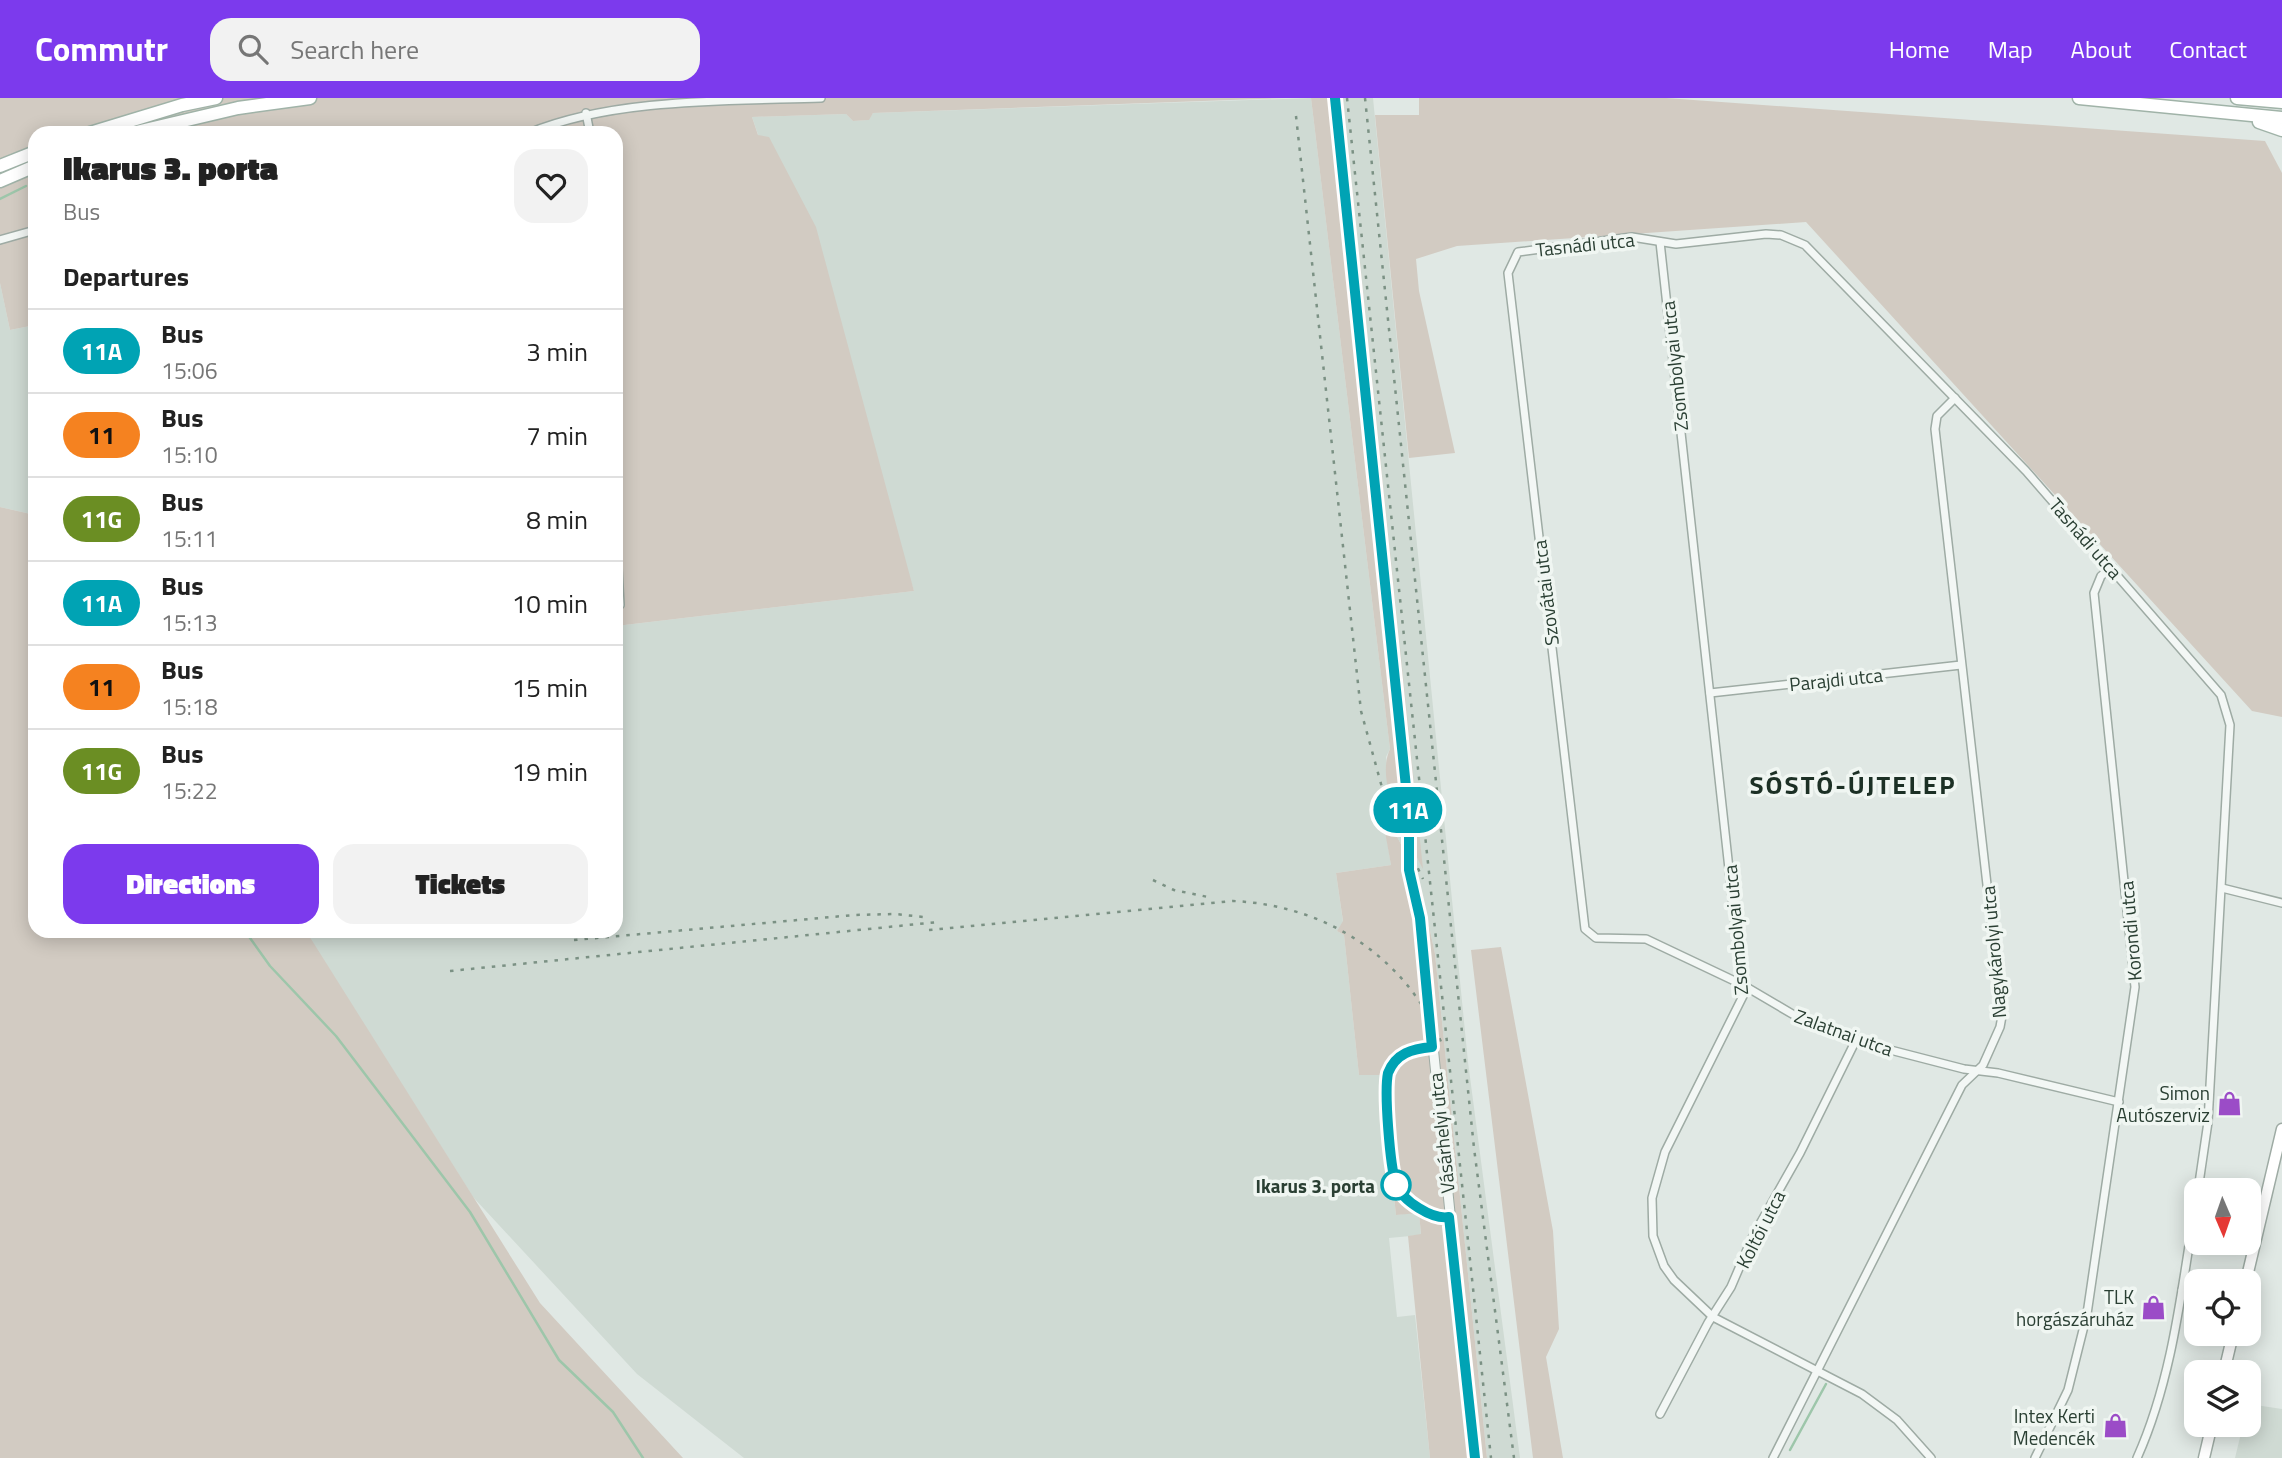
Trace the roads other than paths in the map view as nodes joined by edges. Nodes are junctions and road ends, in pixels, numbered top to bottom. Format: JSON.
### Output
{"nodes":[{"id":1,"x":216,"y":98,"type":"edge"},
{"id":2,"x":310,"y":98,"type":"edge"},
{"id":3,"x":821,"y":98,"type":"edge"},
{"id":4,"x":1335,"y":98,"type":"edge"},
{"id":5,"x":2079,"y":98,"type":"edge"},
{"id":6,"x":2237,"y":98,"type":"edge"},
{"id":7,"x":2282,"y":102,"type":"edge"},
{"id":8,"x":2225,"y":112,"type":"junction"},
{"id":9,"x":586,"y":113,"type":"junction"},
{"id":10,"x":2282,"y":118,"type":"edge"},
{"id":11,"x":113,"y":126,"type":"edge"},
{"id":12,"x":160,"y":126,"type":"edge"},
{"id":13,"x":549,"y":126,"type":"edge"},
{"id":14,"x":589,"y":126,"type":"edge"},
{"id":15,"x":2282,"y":130,"type":"edge"},
{"id":16,"x":28,"y":155,"type":"edge"},
{"id":17,"x":0,"y":166,"type":"edge"},
{"id":18,"x":28,"y":169,"type":"edge"},
{"id":19,"x":28,"y":179,"type":"edge"},
{"id":20,"x":0,"y":181,"type":"edge"},
{"id":21,"x":0,"y":188,"type":"edge"},
{"id":22,"x":28,"y":232,"type":"edge"},
{"id":23,"x":0,"y":240,"type":"edge"},
{"id":24,"x":1660,"y":242,"type":"junction"},
{"id":25,"x":1513,"y":257,"type":"joint"},
{"id":26,"x":1955,"y":398,"type":"junction"},
{"id":27,"x":2112,"y":567,"type":"junction"},
{"id":28,"x":1961,"y":665,"type":"junction"},
{"id":29,"x":1710,"y":693,"type":"junction"},
{"id":30,"x":2222,"y":888,"type":"junction"},
{"id":31,"x":2282,"y":903,"type":"edge"},
{"id":32,"x":1585,"y":929,"type":"joint"},
{"id":33,"x":1743,"y":985,"type":"junction"},
{"id":34,"x":1856,"y":1040,"type":"junction"},
{"id":35,"x":1978,"y":1071,"type":"junction"},
{"id":36,"x":2119,"y":1102,"type":"junction"},
{"id":37,"x":2282,"y":1129,"type":"edge"},
{"id":38,"x":2200,"y":1178,"type":"edge"},
{"id":39,"x":2188,"y":1255,"type":"edge"},
{"id":40,"x":2249,"y":1269,"type":"edge"},
{"id":41,"x":2182,"y":1290,"type":"joint"},
{"id":42,"x":1713,"y":1317,"type":"junction"},
{"id":43,"x":1818,"y":1371,"type":"junction"},
{"id":44,"x":1660,"y":1415,"type":"dead end"},
{"id":45,"x":2209,"y":1437,"type":"edge"},
{"id":46,"x":1475,"y":1458,"type":"edge"},
{"id":47,"x":1773,"y":1458,"type":"edge"},
{"id":48,"x":1931,"y":1458,"type":"edge"},
{"id":49,"x":2035,"y":1458,"type":"edge"},
{"id":50,"x":2137,"y":1458,"type":"edge"},
{"id":51,"x":2204,"y":1458,"type":"edge"}],
"edges":[{"from":1,"to":11,"type":"main road"},
{"from":2,"to":12,"type":"main road"},
{"from":3,"to":9,"type":"street"},
{"from":4,"to":46,"type":"street","name":"Vásárhelyi utca"},
{"from":5,"to":8,"type":"main road"},
{"from":6,"to":7,"type":"main road"},
{"from":8,"to":10,"type":"main road"},
{"from":8,"to":15,"type":"main road"},
{"from":9,"to":13,"type":"street"},
{"from":9,"to":14,"type":"street"},
{"from":16,"to":17,"type":"main road"},
{"from":18,"to":20,"type":"main road"},
{"from":19,"to":21,"type":"main road"},
{"from":22,"to":23,"type":"street"},
{"from":24,"to":25,"type":"street","name":"Tasnádi utca"},
{"from":24,"to":26,"type":"street","name":"Tasnádi utca"},
{"from":24,"to":29,"type":"street","name":"Zsombolyai utca"},
{"from":25,"to":32,"type":"street","name":"Szovátai utca"},
{"from":26,"to":27,"type":"street","name":"Tasnádi utca"},
{"from":26,"to":28,"type":"street","name":"Nagykárolyi utca"},
{"from":27,"to":30,"type":"street","name":"Tasnádi utca"},
{"from":27,"to":36,"type":"street","name":"Korondi utca"},
{"from":28,"to":29,"type":"street","name":"Parajdi utca"},
{"from":28,"to":35,"type":"street","name":"Nagykárolyi utca"},
{"from":29,"to":33,"type":"street","name":"Zsombolyai utca"},
{"from":30,"to":31,"type":"street"},
{"from":30,"to":38,"type":"street","name":"Tasnádi utca"},
{"from":32,"to":33,"type":"street","name":"Zalatnai utca"},
{"from":33,"to":34,"type":"street","name":"Zalatnai utca"},
{"from":33,"to":42,"type":"street","name":"Zsombolyai utca"},
{"from":34,"to":35,"type":"street","name":"Zalatnai utca"},
{"from":34,"to":42,"type":"street","name":"Koltói utca"},
{"from":35,"to":36,"type":"street","name":"Zalatnai utca"},
{"from":35,"to":43,"type":"street","name":"Nagykárolyi utca"},
{"from":36,"to":49,"type":"street","name":"Korondi utca"},
{"from":37,"to":40,"type":"main road"},
{"from":39,"to":41,"type":"street"},
{"from":41,"to":50,"type":"street"},
{"from":42,"to":43,"type":"street","name":"Zsombolyai utca"},
{"from":42,"to":44,"type":"street","name":"Koltói utca"},
{"from":43,"to":47,"type":"street","name":"Nagykárolyi utca"},
{"from":43,"to":48,"type":"street","name":"Zsombolyai utca"},
{"from":45,"to":51,"type":"main road"}]}
